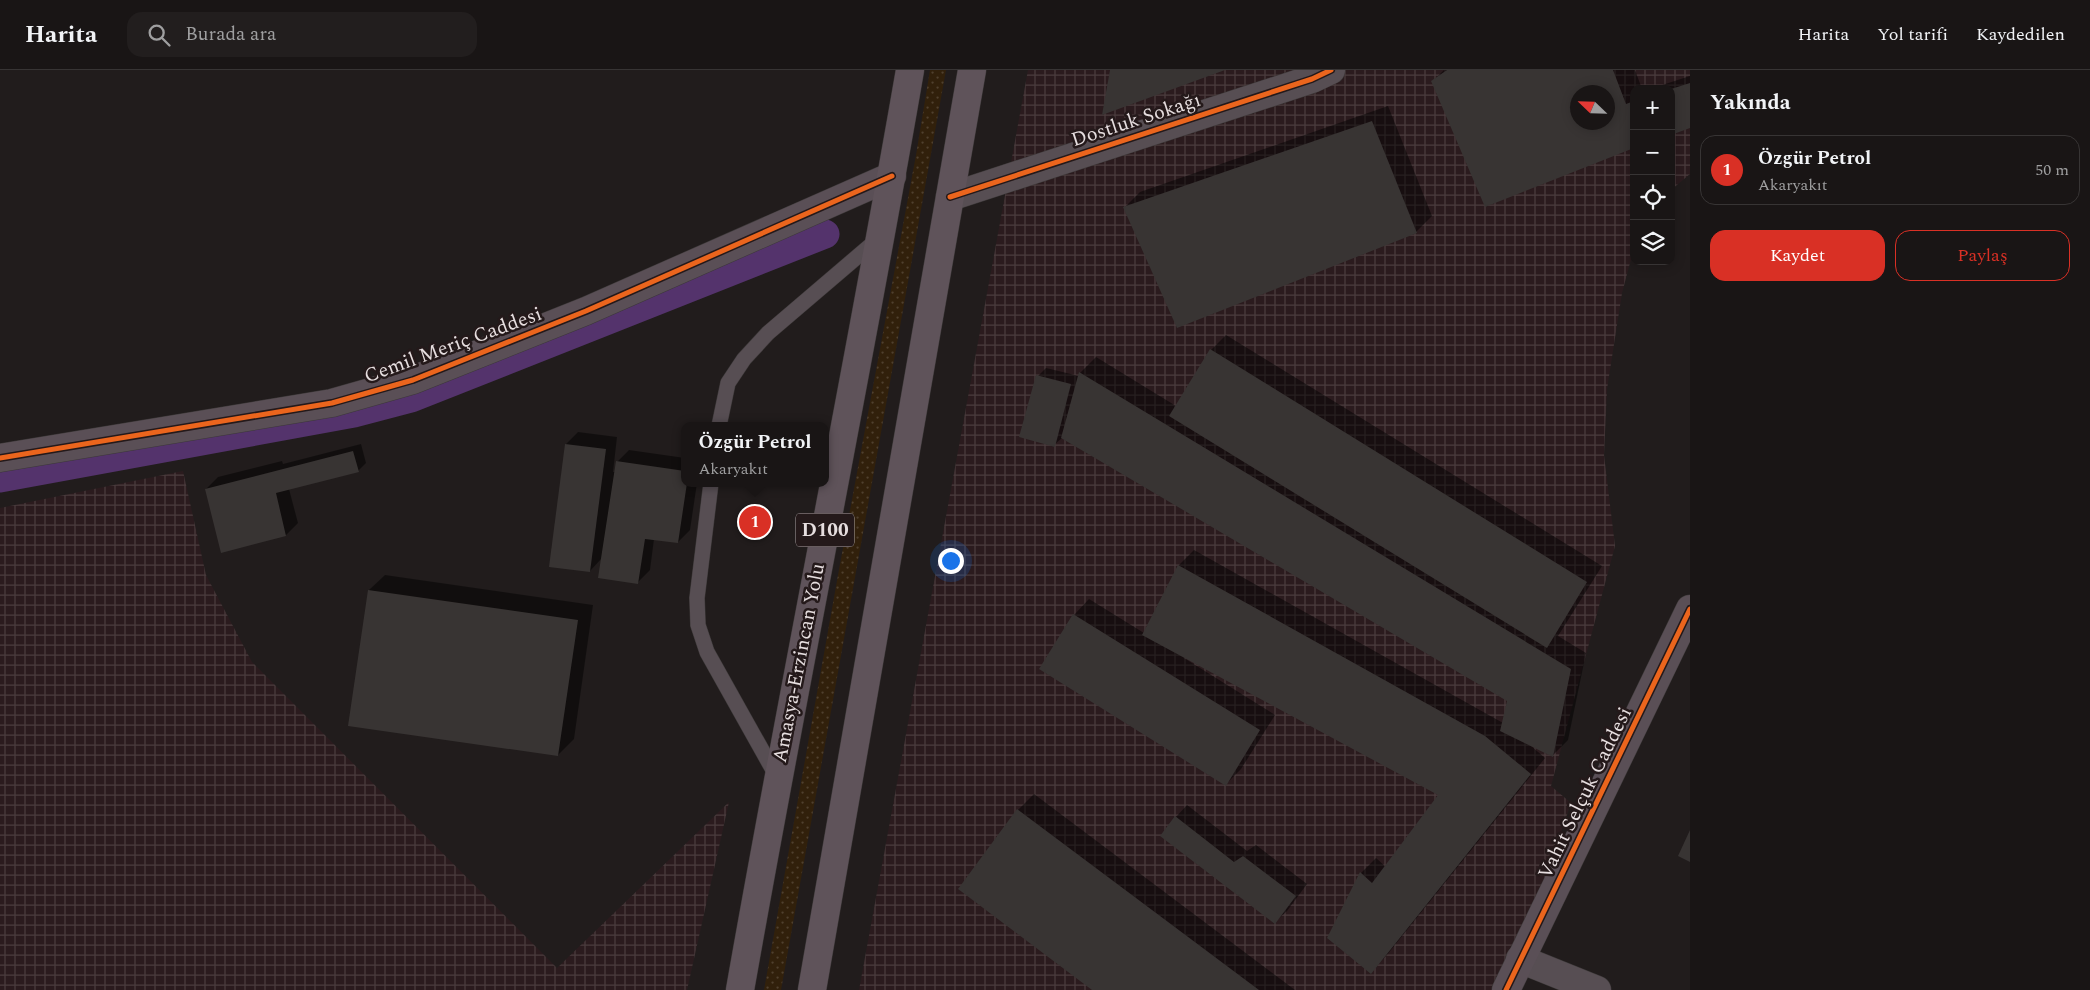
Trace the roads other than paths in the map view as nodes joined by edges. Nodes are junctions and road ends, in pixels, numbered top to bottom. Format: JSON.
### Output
{"nodes":[{"id":1,"x":910,"y":70,"type":"edge"},
{"id":2,"x":972,"y":70,"type":"edge"},
{"id":3,"x":1331,"y":70,"type":"edge"},
{"id":4,"x":892,"y":176,"type":"junction"},
{"id":5,"x":950,"y":197,"type":"junction"},
{"id":6,"x":881,"y":236,"type":"junction"},
{"id":7,"x":720,"y":422,"type":"edge"},
{"id":8,"x":0,"y":458,"type":"edge"},
{"id":9,"x":711,"y":487,"type":"edge"},
{"id":10,"x":1690,"y":610,"type":"edge"},
{"id":11,"x":778,"y":777,"type":"junction"},
{"id":12,"x":1520,"y":960,"type":"junction"},
{"id":13,"x":740,"y":990,"type":"edge"},
{"id":14,"x":812,"y":990,"type":"edge"},
{"id":15,"x":1506,"y":990,"type":"edge"},
{"id":16,"x":1597,"y":990,"type":"edge"}],
"edges":[{"from":1,"to":4,"type":"highway","name":"Amasya-Erzincan Yolu","number":"D100"},
{"from":2,"to":5,"type":"highway"},
{"from":3,"to":5,"type":"street","name":"Dostluk Sokağı"},
{"from":4,"to":6,"type":"highway","name":"Amasya-Erzincan Yolu","number":"D100"},
{"from":4,"to":8,"type":"street","name":"Cemil Meriç Caddesi"},
{"from":5,"to":14,"type":"highway"},
{"from":6,"to":7,"type":"lane"},
{"from":6,"to":11,"type":"highway","name":"Amasya-Erzincan Yolu","number":"D100"},
{"from":9,"to":11,"type":"lane"},
{"from":10,"to":12,"type":"street","name":"Vahit Selçuk Caddesi"},
{"from":11,"to":13,"type":"highway","name":"Amasya-Erzincan Yolu","number":"D100"},
{"from":12,"to":15,"type":"street","name":"Vahit Selçuk Caddesi"},
{"from":12,"to":16,"type":"street"}]}
